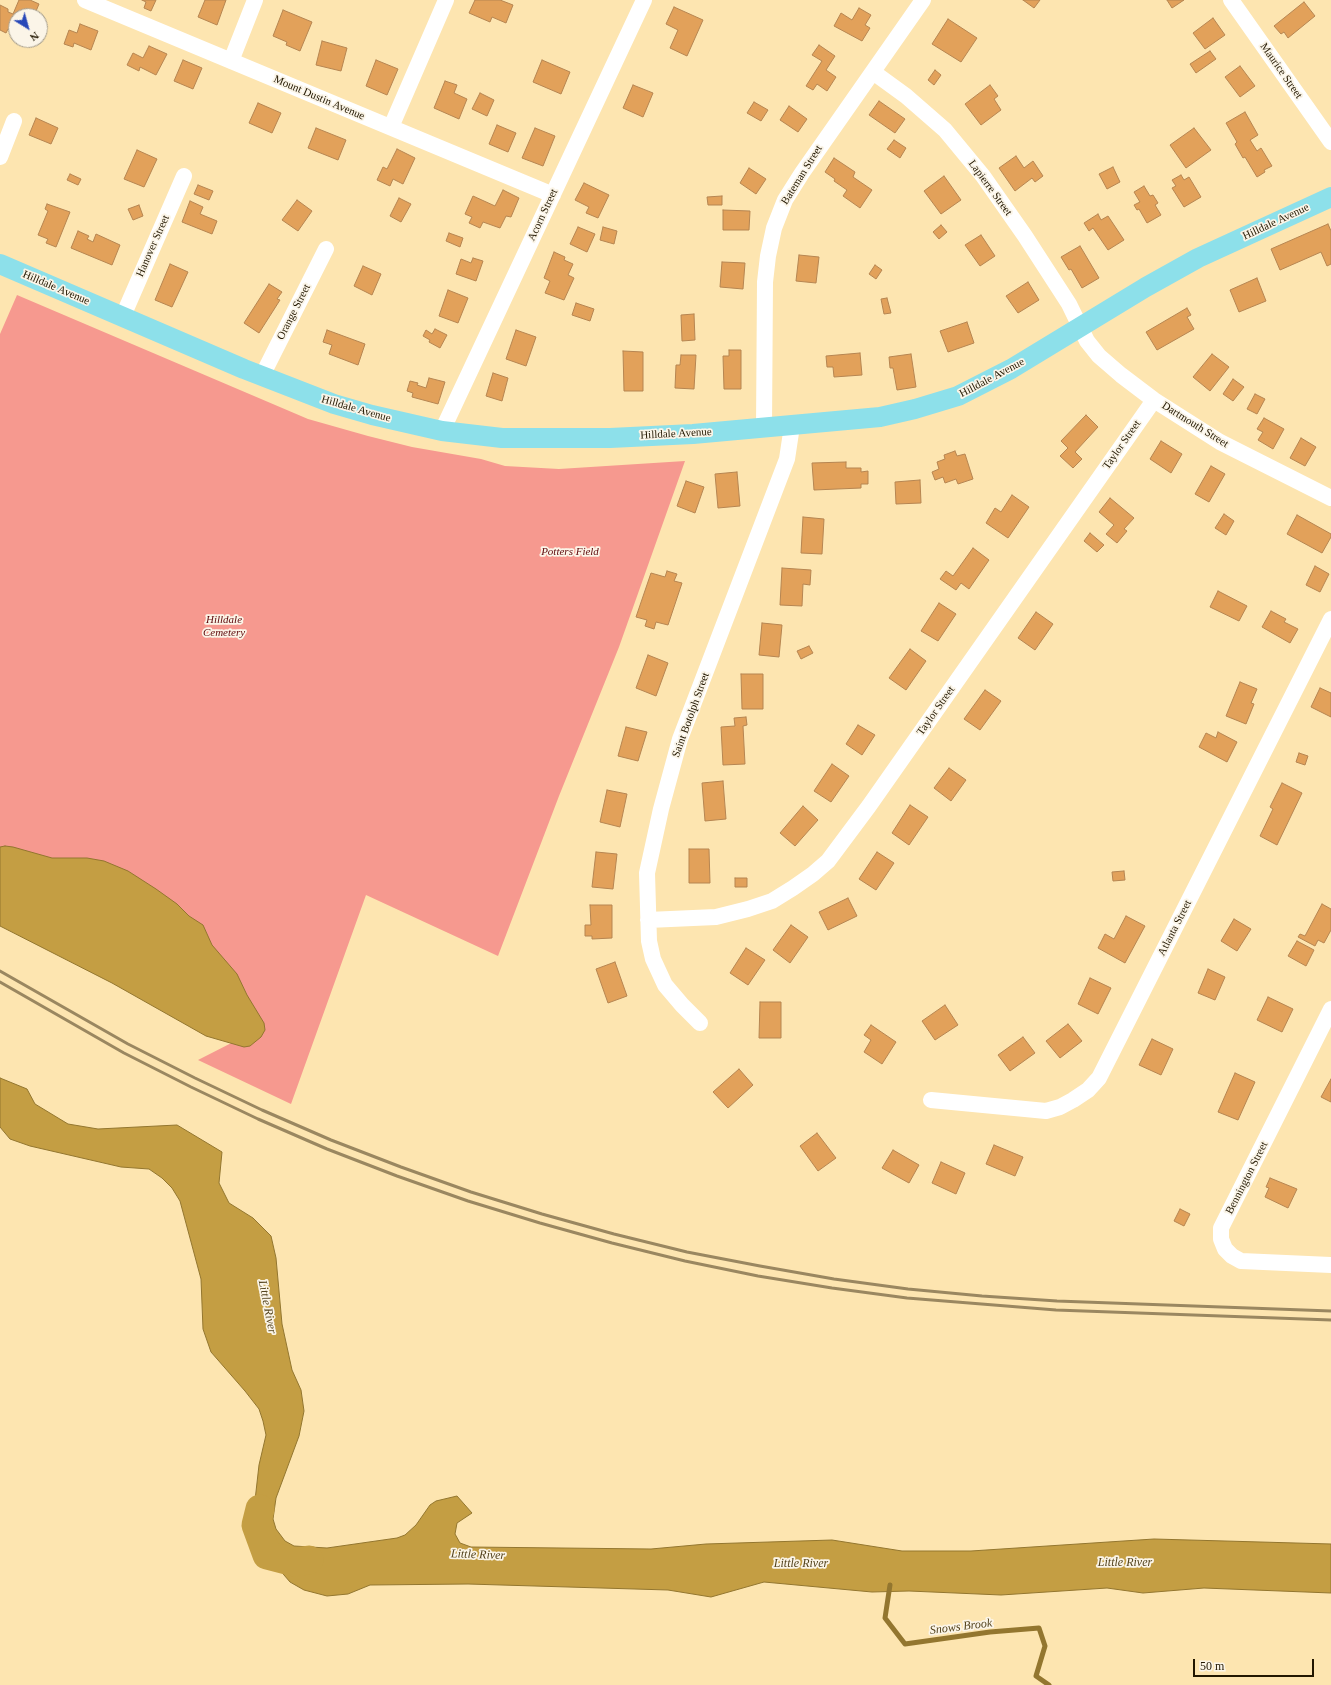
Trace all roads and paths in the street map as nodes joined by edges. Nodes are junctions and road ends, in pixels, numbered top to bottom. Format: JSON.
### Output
{"nodes":[{"id":1,"x":86,"y":0,"type":"edge"},
{"id":2,"x":255,"y":0,"type":"edge"},
{"id":3,"x":446,"y":0,"type":"edge"},
{"id":4,"x":644,"y":0,"type":"edge"},
{"id":5,"x":923,"y":0,"type":"edge"},
{"id":6,"x":1232,"y":0,"type":"edge"},
{"id":7,"x":231,"y":61,"type":"junction"},
{"id":8,"x":873,"y":72,"type":"junction"},
{"id":9,"x":14,"y":121,"type":"dead end"},
{"id":10,"x":391,"y":127,"type":"junction"},
{"id":11,"x":1331,"y":142,"type":"edge"},
{"id":12,"x":0,"y":157,"type":"edge"},
{"id":13,"x":184,"y":176,"type":"dead end"},
{"id":14,"x":553,"y":195,"type":"junction"},
{"id":15,"x":1331,"y":197,"type":"edge"},
{"id":16,"x":326,"y":249,"type":"dead end"},
{"id":17,"x":0,"y":264,"type":"edge"},
{"id":18,"x":123,"y":316,"type":"junction"},
{"id":19,"x":1080,"y":326,"type":"junction"},
{"id":20,"x":262,"y":376,"type":"junction"},
{"id":21,"x":1154,"y":400,"type":"junction"},
{"id":22,"x":792,"y":426,"type":"junction"},
{"id":23,"x":764,"y":428,"type":"junction"},
{"id":24,"x":442,"y":430,"type":"junction"},
{"id":25,"x":1331,"y":498,"type":"edge"},
{"id":26,"x":1331,"y":619,"type":"edge"},
{"id":27,"x":648,"y":920,"type":"junction"},
{"id":28,"x":1331,"y":1009,"type":"edge"},
{"id":29,"x":700,"y":1023,"type":"dead end"},
{"id":30,"x":931,"y":1100,"type":"dead end"},
{"id":31,"x":1331,"y":1265,"type":"edge"}],
"edges":[{"from":1,"to":7,"type":"street","name":"Mount Dustin Avenue"},
{"from":2,"to":7,"type":"street"},
{"from":3,"to":10,"type":"street"},
{"from":4,"to":14,"type":"street","name":"Acorn Street"},
{"from":5,"to":8,"type":"street","name":"Bateman Street"},
{"from":6,"to":11,"type":"street","name":"Maurice Street"},
{"from":7,"to":10,"type":"street","name":"Mount Dustin Avenue"},
{"from":8,"to":19,"type":"street","name":"Lapierre Street"},
{"from":8,"to":23,"type":"street","name":"Bateman Street"},
{"from":9,"to":12,"type":"street"},
{"from":10,"to":14,"type":"street","name":"Mount Dustin Avenue"},
{"from":13,"to":18,"type":"street","name":"Hanover Street"},
{"from":14,"to":24,"type":"street","name":"Acorn Street"},
{"from":15,"to":19,"type":"main road","name":"Hilldale Avenue"},
{"from":16,"to":20,"type":"street","name":"Orange Street"},
{"from":17,"to":18,"type":"main road","name":"Hilldale Avenue"},
{"from":18,"to":20,"type":"main road","name":"Hilldale Avenue"},
{"from":19,"to":21,"type":"street","name":"Dartmouth Street"},
{"from":19,"to":22,"type":"main road","name":"Hilldale Avenue"},
{"from":20,"to":24,"type":"main road","name":"Hilldale Avenue"},
{"from":21,"to":25,"type":"street","name":"Dartmouth Street"},
{"from":21,"to":27,"type":"street","name":"Taylor Street"},
{"from":22,"to":23,"type":"main road","name":"Hilldale Avenue"},
{"from":22,"to":27,"type":"street","name":"Saint Botolph Street"},
{"from":23,"to":24,"type":"main road","name":"Hilldale Avenue"},
{"from":26,"to":30,"type":"street","name":"Atlanta Street"},
{"from":27,"to":29,"type":"street","name":"Saint Botolph Street"},
{"from":28,"to":31,"type":"street","name":"Bennington Street"}]}
